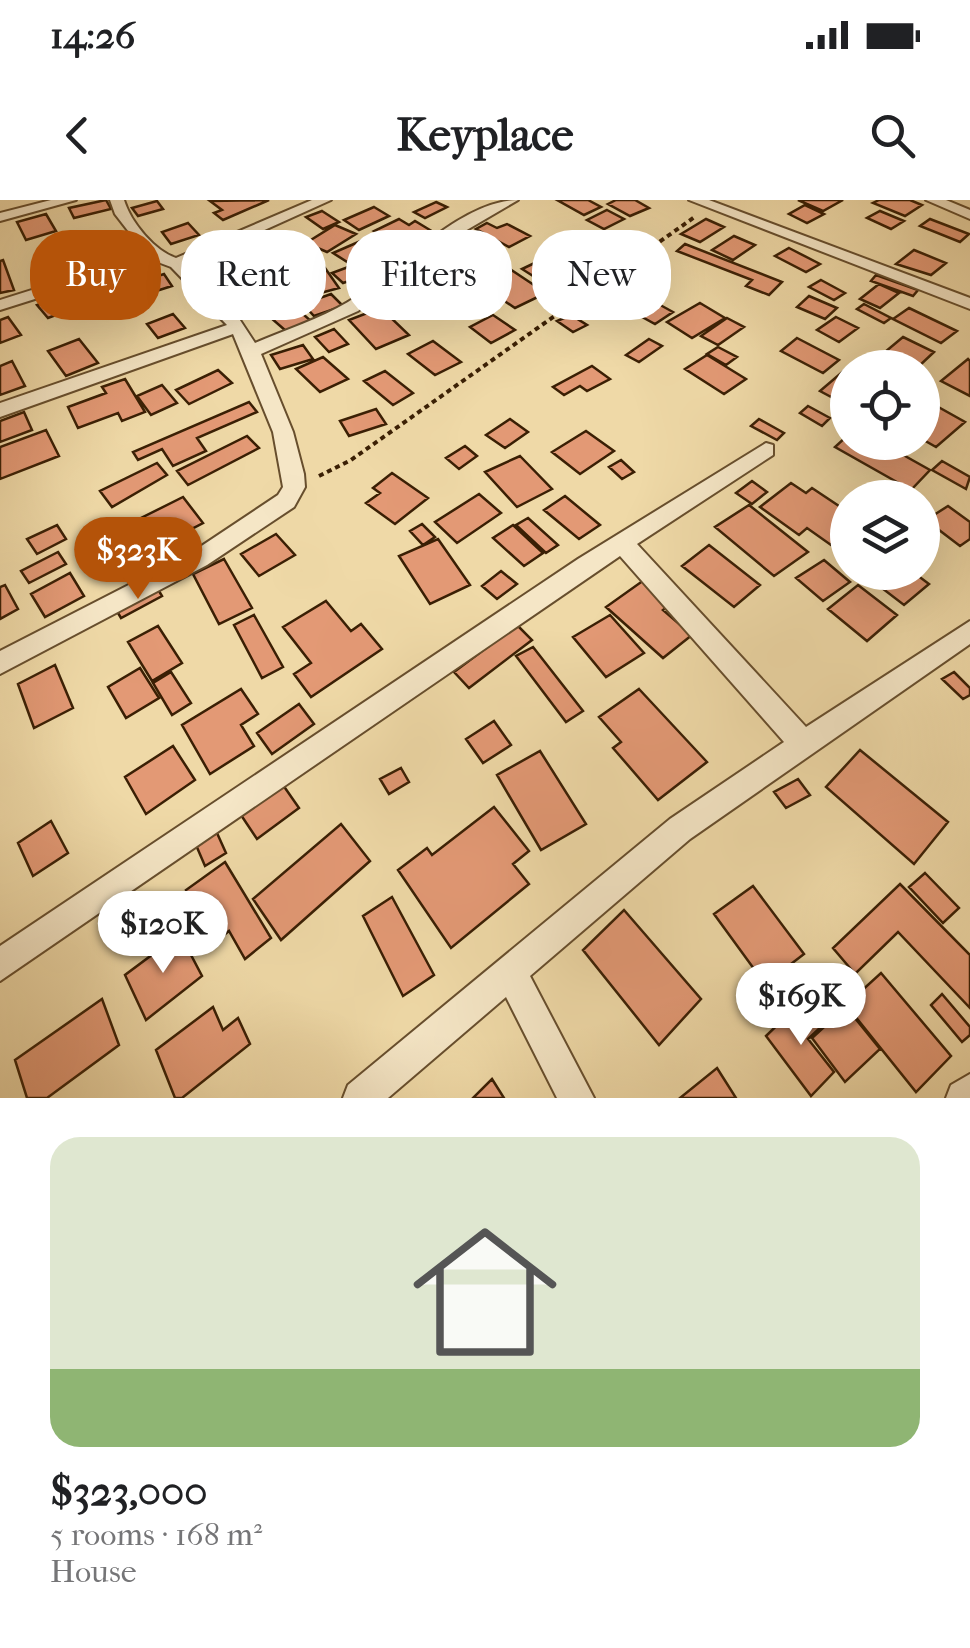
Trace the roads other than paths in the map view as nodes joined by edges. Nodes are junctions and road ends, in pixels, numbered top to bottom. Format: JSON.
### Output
{"nodes":[{"id":1,"x":69,"y":200,"type":"edge"},
{"id":2,"x":117,"y":200,"type":"edge"},
{"id":3,"x":324,"y":200,"type":"edge"},
{"id":4,"x":511,"y":200,"type":"edge"},
{"id":5,"x":760,"y":200,"type":"edge"},
{"id":6,"x":933,"y":200,"type":"edge"},
{"id":7,"x":704,"y":203,"type":"edge"},
{"id":8,"x":730,"y":214,"type":"junction"},
{"id":9,"x":970,"y":214,"type":"edge"},
{"id":10,"x":0,"y":217,"type":"edge"},
{"id":11,"x":137,"y":230,"type":"edge"},
{"id":12,"x":161,"y":258,"type":"edge"},
{"id":13,"x":177,"y":264,"type":"junction"},
{"id":14,"x":30,"y":296,"type":"edge"},
{"id":15,"x":970,"y":304,"type":"edge"},
{"id":16,"x":0,"y":305,"type":"edge"},
{"id":17,"x":238,"y":328,"type":"junction"},
{"id":18,"x":250,"y":352,"type":"junction"},
{"id":19,"x":0,"y":410,"type":"edge"},
{"id":20,"x":766,"y":450,"type":"dead end"},
{"id":21,"x":624,"y":545,"type":"junction"},
{"id":22,"x":970,"y":631,"type":"edge"},
{"id":23,"x":0,"y":664,"type":"edge"},
{"id":24,"x":802,"y":742,"type":"junction"},
{"id":25,"x":0,"y":965,"type":"edge"},
{"id":26,"x":510,"y":971,"type":"junction"},
{"id":27,"x":970,"y":1092,"type":"edge"},
{"id":28,"x":361,"y":1098,"type":"edge"},
{"id":29,"x":576,"y":1098,"type":"edge"},
{"id":30,"x":964,"y":1098,"type":"edge"}],
"edges":[{"from":1,"to":10,"type":"street"},
{"from":2,"to":11,"type":"street"},
{"from":3,"to":13,"type":"street"},
{"from":4,"to":18,"type":"street"},
{"from":5,"to":8,"type":"street"},
{"from":6,"to":9,"type":"street"},
{"from":7,"to":8,"type":"street"},
{"from":8,"to":15,"type":"street"},
{"from":12,"to":13,"type":"street"},
{"from":13,"to":17,"type":"street"},
{"from":14,"to":16,"type":"street"},
{"from":17,"to":18,"type":"street"},
{"from":17,"to":19,"type":"street"},
{"from":18,"to":23,"type":"street"},
{"from":20,"to":21,"type":"street"},
{"from":21,"to":24,"type":"street"},
{"from":21,"to":25,"type":"street"},
{"from":22,"to":24,"type":"street"},
{"from":24,"to":26,"type":"street"},
{"from":26,"to":28,"type":"street"},
{"from":26,"to":29,"type":"street"},
{"from":27,"to":30,"type":"street"}]}
